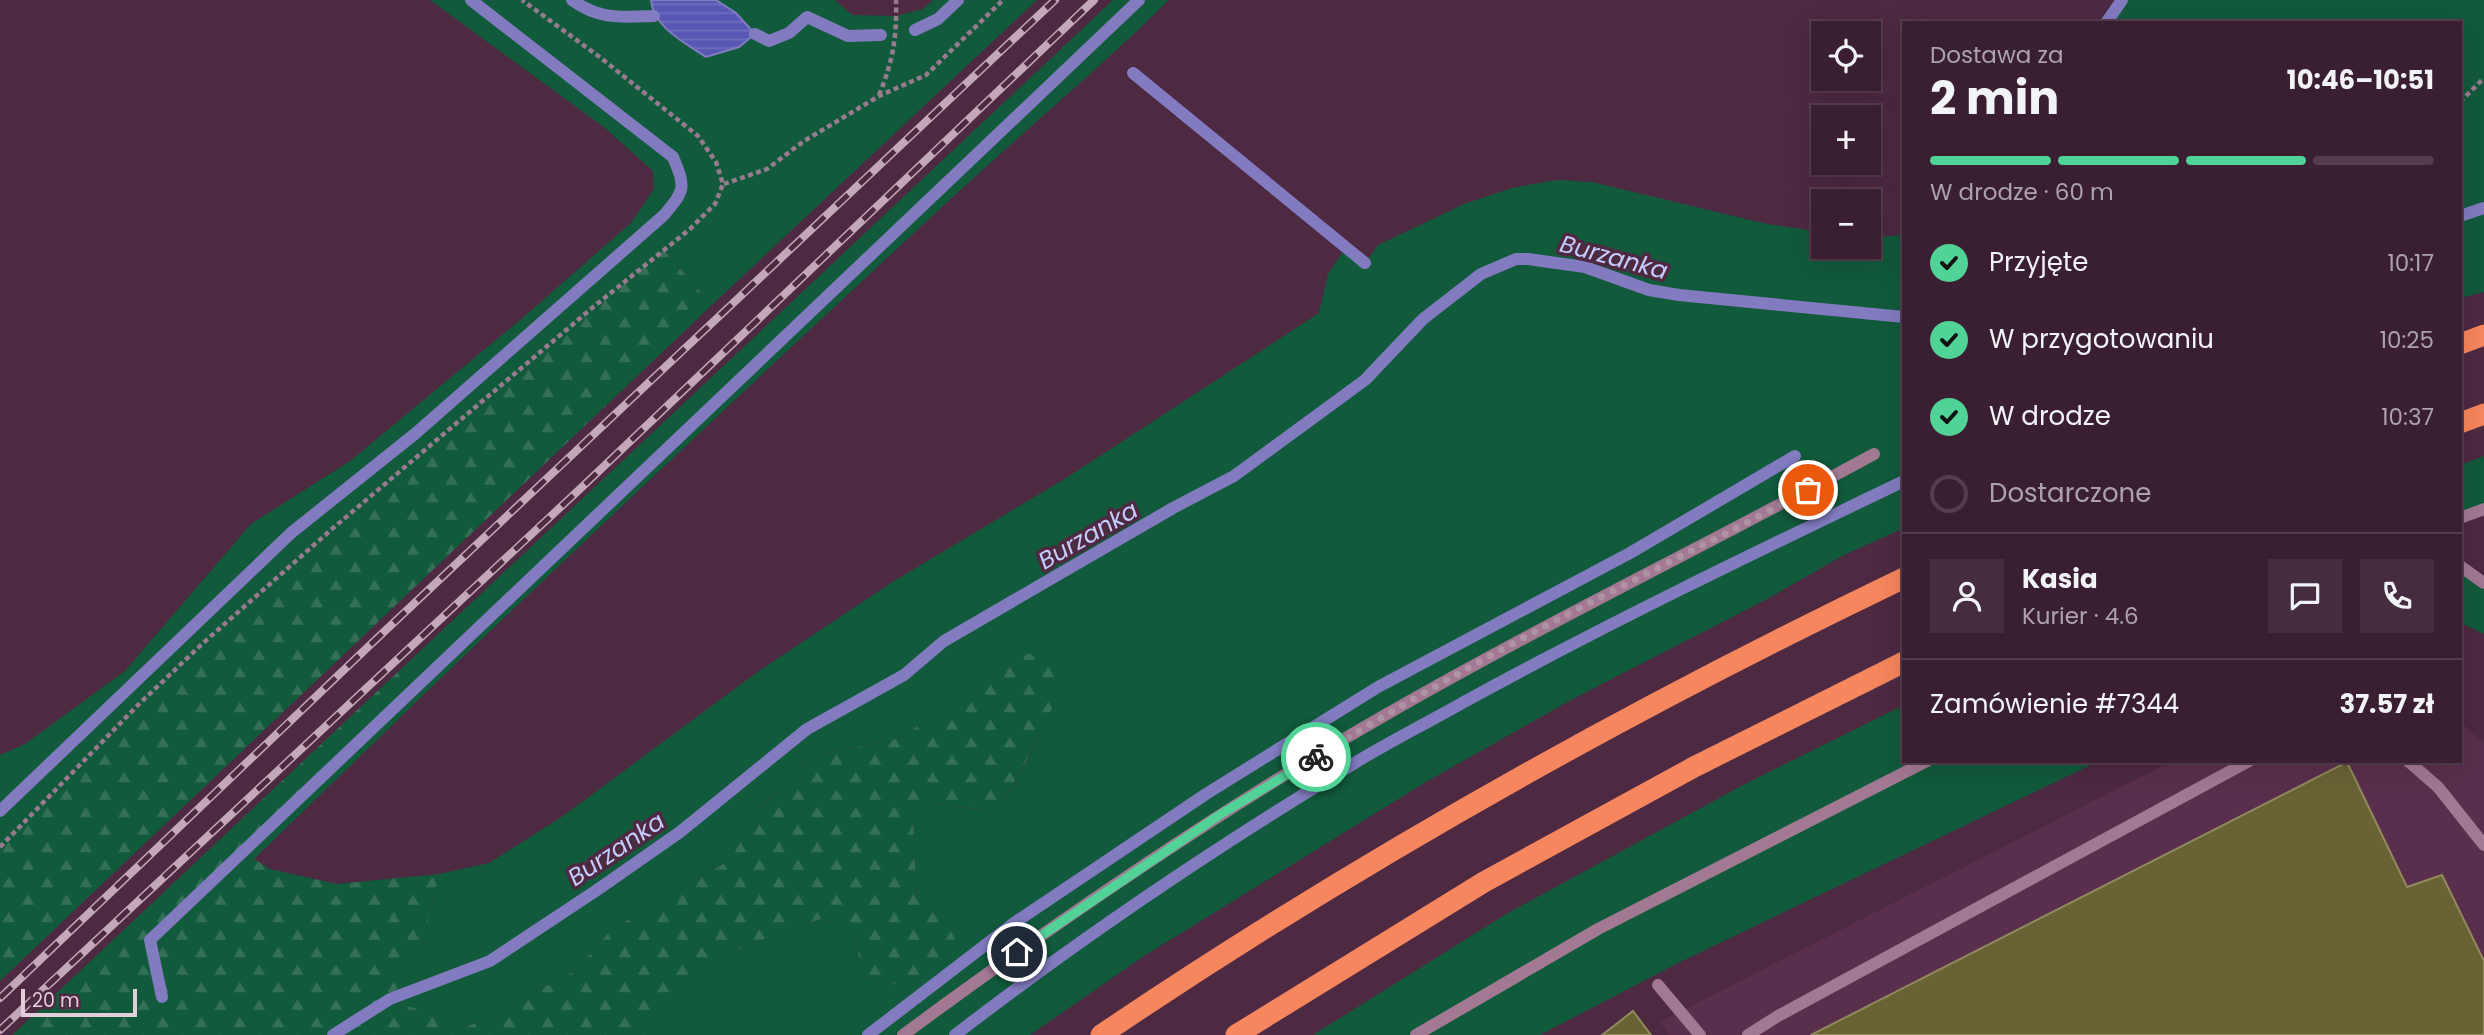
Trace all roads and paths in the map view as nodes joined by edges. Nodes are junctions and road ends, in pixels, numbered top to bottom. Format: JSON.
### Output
{"nodes":[{"id":1,"x":523,"y":0,"type":"edge"},
{"id":2,"x":896,"y":0,"type":"edge"},
{"id":3,"x":1003,"y":0,"type":"edge"},
{"id":4,"x":2484,"y":78,"type":"edge"},
{"id":5,"x":879,"y":96,"type":"junction"},
{"id":6,"x":2462,"y":100,"type":"edge"},
{"id":7,"x":723,"y":184,"type":"junction"},
{"id":8,"x":2484,"y":335,"type":"edge"},
{"id":9,"x":2462,"y":343,"type":"edge"},
{"id":10,"x":2484,"y":414,"type":"edge"},
{"id":11,"x":2462,"y":422,"type":"edge"},
{"id":12,"x":1874,"y":454,"type":"dead end"},
{"id":13,"x":2484,"y":509,"type":"edge"},
{"id":14,"x":2462,"y":517,"type":"edge"},
{"id":15,"x":2462,"y":567,"type":"edge"},
{"id":16,"x":1902,"y":579,"type":"edge"},
{"id":17,"x":2484,"y":583,"type":"edge"},
{"id":18,"x":1902,"y":663,"type":"edge"},
{"id":19,"x":1923,"y":763,"type":"edge"},
{"id":20,"x":2245,"y":763,"type":"edge"},
{"id":21,"x":2410,"y":763,"type":"edge"},
{"id":22,"x":2484,"y":845,"type":"edge"},
{"id":23,"x":0,"y":847,"type":"edge"},
{"id":24,"x":1658,"y":985,"type":"dead end"},
{"id":25,"x":903,"y":1035,"type":"edge"},
{"id":26,"x":1101,"y":1035,"type":"edge"},
{"id":27,"x":1236,"y":1035,"type":"edge"},
{"id":28,"x":1416,"y":1035,"type":"edge"},
{"id":29,"x":1700,"y":1035,"type":"edge"},
{"id":30,"x":1748,"y":1035,"type":"edge"}],
"edges":[{"from":1,"to":7,"type":"path"},
{"from":2,"to":5,"type":"path"},
{"from":3,"to":5,"type":"path"},
{"from":4,"to":6,"type":"path"},
{"from":5,"to":7,"type":"path"},
{"from":7,"to":23,"type":"path"},
{"from":8,"to":9,"type":"highway"},
{"from":10,"to":11,"type":"highway"},
{"from":12,"to":25,"type":"street"},
{"from":13,"to":14,"type":"street"},
{"from":15,"to":17,"type":"street"},
{"from":16,"to":26,"type":"highway"},
{"from":18,"to":27,"type":"highway"},
{"from":19,"to":28,"type":"street"},
{"from":20,"to":30,"type":"street"},
{"from":21,"to":22,"type":"street"},
{"from":24,"to":29,"type":"street"}]}
